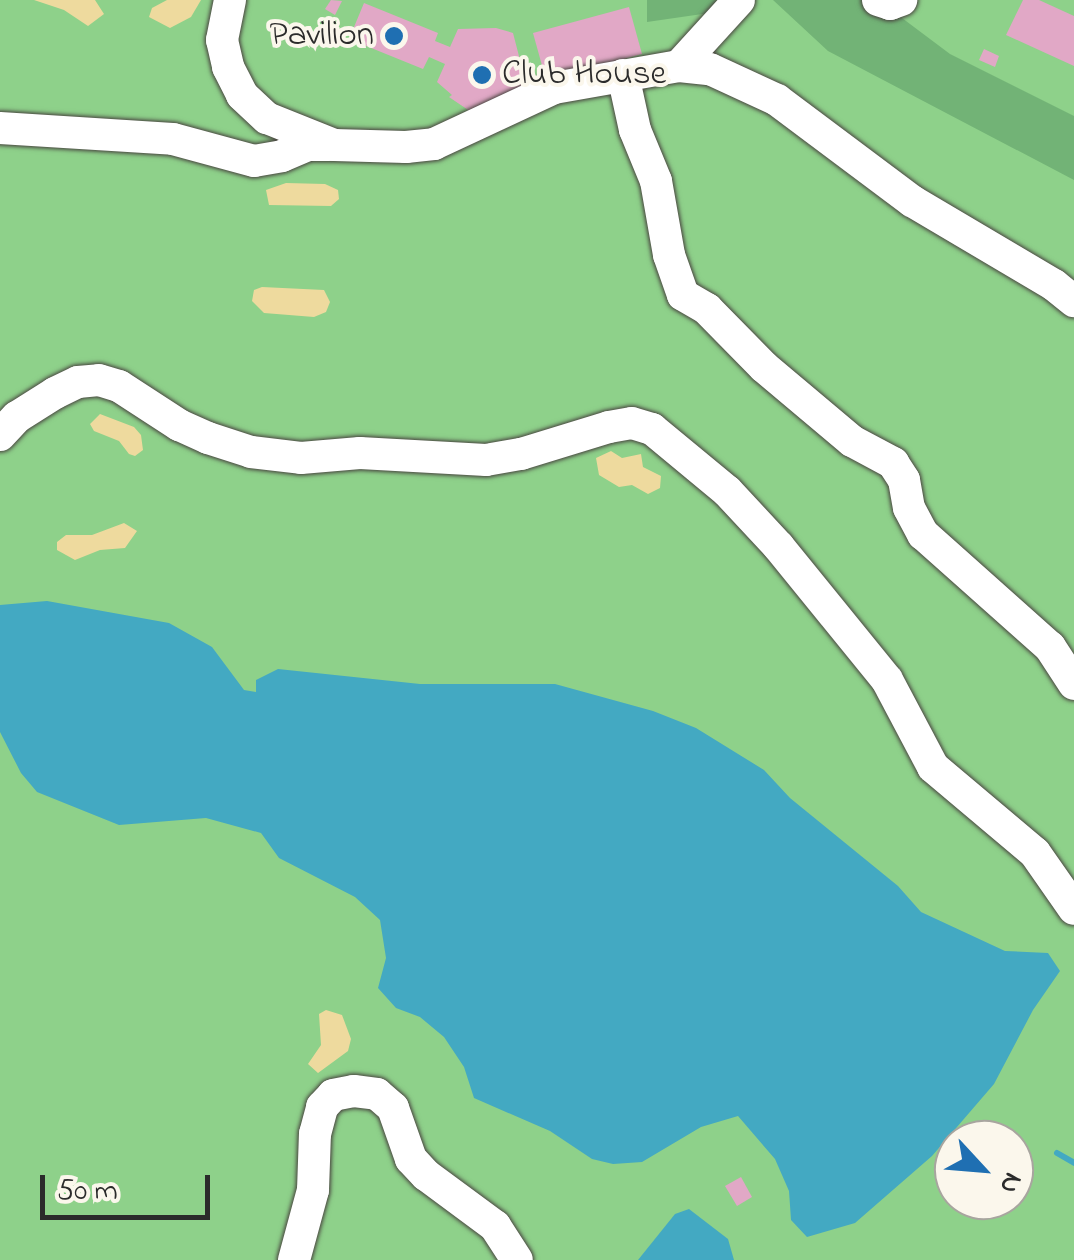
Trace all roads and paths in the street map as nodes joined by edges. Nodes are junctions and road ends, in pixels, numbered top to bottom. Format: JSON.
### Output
{"nodes":[{"id":1,"x":230,"y":0,"type":"edge"},
{"id":2,"x":740,"y":0,"type":"edge"},
{"id":3,"x":878,"y":0,"type":"edge"},
{"id":4,"x":901,"y":0,"type":"edge"},
{"id":5,"x":679,"y":66,"type":"junction"},
{"id":6,"x":622,"y":75,"type":"junction"},
{"id":7,"x":0,"y":128,"type":"edge"},
{"id":8,"x":334,"y":144,"type":"junction"},
{"id":9,"x":1074,"y":301,"type":"edge"},
{"id":10,"x":0,"y":436,"type":"edge"},
{"id":11,"x":1074,"y":684,"type":"edge"},
{"id":12,"x":1074,"y":909,"type":"edge"},
{"id":13,"x":294,"y":1260,"type":"edge"},
{"id":14,"x":517,"y":1260,"type":"edge"}],
"edges":[{"from":1,"to":8,"type":"lane"},
{"from":2,"to":5,"type":"lane"},
{"from":3,"to":4,"type":"lane"},
{"from":5,"to":6,"type":"lane"},
{"from":5,"to":9,"type":"lane"},
{"from":6,"to":8,"type":"lane"},
{"from":6,"to":11,"type":"lane"},
{"from":7,"to":8,"type":"lane"},
{"from":10,"to":12,"type":"lane"},
{"from":13,"to":14,"type":"lane"}]}
